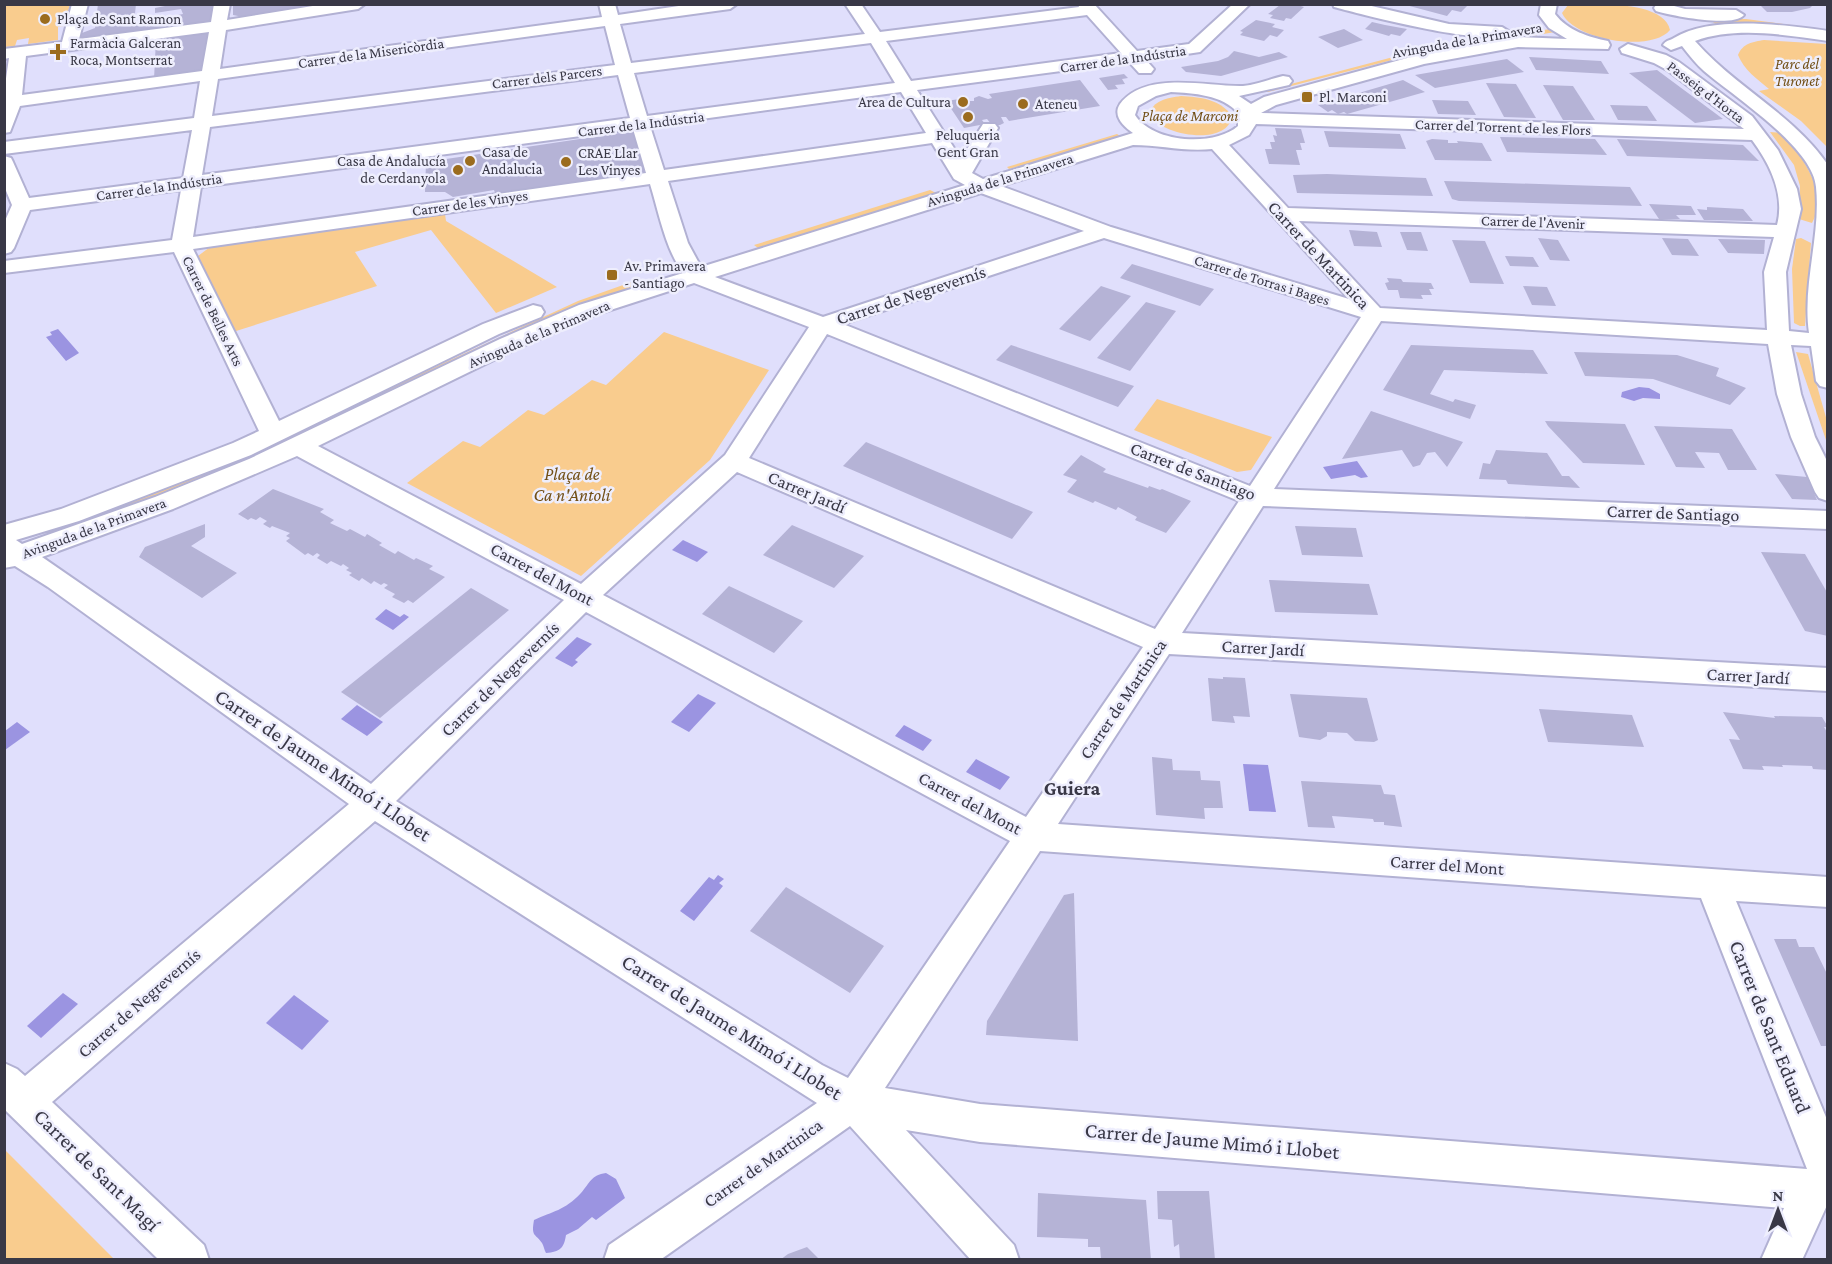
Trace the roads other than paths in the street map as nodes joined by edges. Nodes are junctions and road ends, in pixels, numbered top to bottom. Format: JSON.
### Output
{"nodes":[{"id":1,"x":80,"y":4,"type":"edge"},
{"id":2,"x":222,"y":4,"type":"edge"},
{"id":3,"x":358,"y":4,"type":"edge"},
{"id":4,"x":730,"y":4,"type":"edge"},
{"id":5,"x":853,"y":4,"type":"edge"},
{"id":6,"x":1243,"y":4,"type":"edge"},
{"id":7,"x":1340,"y":4,"type":"edge"},
{"id":8,"x":1550,"y":4,"type":"edge"},
{"id":9,"x":1738,"y":4,"type":"edge"},
{"id":10,"x":1658,"y":6,"type":"edge"},
{"id":11,"x":1088,"y":7,"type":"edge"},
{"id":12,"x":610,"y":12,"type":"edge"},
{"id":13,"x":1751,"y":16,"type":"junction"},
{"id":14,"x":1555,"y":25,"type":"junction"},
{"id":15,"x":219,"y":27,"type":"junction"},
{"id":16,"x":1827,"y":28,"type":"edge"},
{"id":17,"x":1510,"y":32,"type":"junction"},
{"id":18,"x":875,"y":36,"type":"junction"},
{"id":19,"x":1827,"y":36,"type":"edge"},
{"id":20,"x":1684,"y":38,"type":"junction"},
{"id":21,"x":74,"y":45,"type":"junction"},
{"id":22,"x":1602,"y":45,"type":"junction"},
{"id":23,"x":1628,"y":49,"type":"junction"},
{"id":24,"x":11,"y":53,"type":"edge"},
{"id":25,"x":1135,"y":57,"type":"junction"},
{"id":26,"x":624,"y":68,"type":"junction"},
{"id":27,"x":209,"y":76,"type":"junction"},
{"id":28,"x":908,"y":88,"type":"junction"},
{"id":29,"x":1155,"y":89,"type":"junction"},
{"id":30,"x":1204,"y":90,"type":"junction"},
{"id":31,"x":12,"y":102,"type":"junction"},
{"id":32,"x":1247,"y":116,"type":"junction"},
{"id":33,"x":1127,"y":117,"type":"junction"},
{"id":34,"x":201,"y":121,"type":"junction"},
{"id":35,"x":641,"y":124,"type":"junction"},
{"id":36,"x":1782,"y":125,"type":"junction"},
{"id":37,"x":4,"y":128,"type":"edge"},
{"id":38,"x":989,"y":128,"type":"dead end"},
{"id":39,"x":1754,"y":130,"type":"junction"},
{"id":40,"x":936,"y":137,"type":"junction"},
{"id":41,"x":1160,"y":139,"type":"junction"},
{"id":42,"x":1217,"y":143,"type":"junction"},
{"id":43,"x":4,"y":148,"type":"edge"},
{"id":44,"x":4,"y":162,"type":"edge"},
{"id":45,"x":966,"y":167,"type":"junction"},
{"id":46,"x":656,"y":176,"type":"junction"},
{"id":47,"x":190,"y":182,"type":"junction"},
{"id":48,"x":981,"y":186,"type":"junction"},
{"id":49,"x":22,"y":206,"type":"junction"},
{"id":50,"x":1281,"y":214,"type":"junction"},
{"id":51,"x":1786,"y":229,"type":"junction"},
{"id":52,"x":1104,"y":231,"type":"junction"},
{"id":53,"x":1827,"y":231,"type":"edge"},
{"id":54,"x":181,"y":245,"type":"junction"},
{"id":55,"x":4,"y":248,"type":"edge"},
{"id":56,"x":4,"y":267,"type":"edge"},
{"id":57,"x":691,"y":269,"type":"junction"},
{"id":58,"x":1374,"y":314,"type":"junction"},
{"id":59,"x":822,"y":324,"type":"junction"},
{"id":60,"x":1778,"y":337,"type":"junction"},
{"id":61,"x":1821,"y":340,"type":"junction"},
{"id":62,"x":1827,"y":381,"type":"edge"},
{"id":63,"x":287,"y":440,"type":"junction"},
{"id":64,"x":734,"y":461,"type":"junction"},
{"id":65,"x":1827,"y":492,"type":"edge"},
{"id":66,"x":1254,"y":497,"type":"junction"},
{"id":67,"x":1827,"y":520,"type":"edge"},
{"id":68,"x":8,"y":548,"type":"edge"},
{"id":69,"x":584,"y":597,"type":"junction"},
{"id":70,"x":1161,"y":643,"type":"junction"},
{"id":71,"x":1827,"y":680,"type":"edge"},
{"id":72,"x":373,"y":803,"type":"junction"},
{"id":73,"x":1032,"y":836,"type":"junction"},
{"id":74,"x":1712,"y":884,"type":"junction"},
{"id":75,"x":1827,"y":892,"type":"edge"},
{"id":76,"x":15,"y":1091,"type":"edge"},
{"id":77,"x":854,"y":1102,"type":"junction"},
{"id":78,"x":1822,"y":1180,"type":"edge"},
{"id":79,"x":189,"y":1260,"type":"edge"},
{"id":80,"x":624,"y":1260,"type":"edge"},
{"id":81,"x":999,"y":1260,"type":"edge"},
{"id":82,"x":1781,"y":1260,"type":"edge"}],
"edges":[{"from":1,"to":21,"type":"street"},
{"from":2,"to":15,"type":"street"},
{"from":3,"to":15,"type":"street"},
{"from":4,"to":12,"type":"street","name":"Carrer de la Misericòrdia"},
{"from":5,"to":18,"type":"street","name":"Carrer de Torras i Bages"},
{"from":6,"to":25,"type":"street","name":"Carrer de la Indústria"},
{"from":7,"to":17,"type":"street"},
{"from":8,"to":14,"type":"street"},
{"from":9,"to":13,"type":"street"},
{"from":10,"to":13,"type":"street"},
{"from":10,"to":20,"type":"street","name":"Passeig d'Horta"},
{"from":11,"to":18,"type":"street","name":"Carrer dels Parcers"},
{"from":11,"to":25,"type":"street"},
{"from":12,"to":26,"type":"street"},
{"from":12,"to":27,"type":"street","name":"Carrer de la Misericòrdia"},
{"from":13,"to":16,"type":"street"},
{"from":14,"to":17,"type":"street","name":"Avinguda de la Primavera"},
{"from":14,"to":22,"type":"street"},
{"from":15,"to":21,"type":"street"},
{"from":15,"to":27,"type":"street","name":"Carrer de Belles Arts"},
{"from":17,"to":30,"type":"street","name":"Avinguda de la Primavera"},
{"from":18,"to":26,"type":"street","name":"Carrer dels Parcers"},
{"from":18,"to":28,"type":"street","name":"Carrer de Torras i Bages"},
{"from":19,"to":20,"type":"street"},
{"from":20,"to":23,"type":"street"},
{"from":20,"to":36,"type":"street","name":"Passeig d'Horta"},
{"from":21,"to":24,"type":"street"},
{"from":22,"to":23,"type":"street"},
{"from":22,"to":32,"type":"street","name":"Avinguda de la Primavera"},
{"from":23,"to":39,"type":"street","name":"Passeig d'Horta"},
{"from":24,"to":31,"type":"street"},
{"from":25,"to":28,"type":"street","name":"Carrer de la Indústria"},
{"from":25,"to":29,"type":"street"},
{"from":26,"to":34,"type":"street","name":"Carrer dels Parcers"},
{"from":26,"to":35,"type":"street"},
{"from":27,"to":31,"type":"street","name":"Carrer de la Misericòrdia"},
{"from":27,"to":34,"type":"street","name":"Carrer de Belles Arts"},
{"from":28,"to":35,"type":"street","name":"Carrer de la Indústria"},
{"from":28,"to":40,"type":"street","name":"Carrer de Torras i Bages"},
{"from":29,"to":30,"type":"street"},
{"from":29,"to":33,"type":"street"},
{"from":30,"to":32,"type":"street"},
{"from":31,"to":37,"type":"street"},
{"from":32,"to":39,"type":"street","name":"Carrer del Torrent de les Flors"},
{"from":32,"to":42,"type":"street"},
{"from":33,"to":41,"type":"street"},
{"from":33,"to":45,"type":"street","name":"Avinguda de la Primavera"},
{"from":34,"to":43,"type":"street","name":"Carrer dels Parcers"},
{"from":34,"to":47,"type":"street","name":"Carrer de Belles Arts"},
{"from":35,"to":46,"type":"street"},
{"from":35,"to":47,"type":"street","name":"Carrer de la Indústria"},
{"from":36,"to":39,"type":"street","name":"Passeig d'Horta"},
{"from":36,"to":53,"type":"street","name":"Passeig d'Horta"},
{"from":38,"to":45,"type":"street"},
{"from":39,"to":51,"type":"street","name":"Passeig d'Horta"},
{"from":40,"to":45,"type":"street","name":"Carrer de Torras i Bages"},
{"from":40,"to":46,"type":"street","name":"Carrer de les Vinyes"},
{"from":41,"to":42,"type":"street"},
{"from":41,"to":48,"type":"street","name":"Avinguda de la Primavera"},
{"from":42,"to":50,"type":"street","name":"Carrer de Martinica"},
{"from":44,"to":49,"type":"street"},
{"from":45,"to":48,"type":"street","name":"Carrer de Torras i Bages"},
{"from":45,"to":57,"type":"street","name":"Avinguda de la Primavera"},
{"from":46,"to":54,"type":"street","name":"Carrer de les Vinyes"},
{"from":46,"to":57,"type":"street"},
{"from":47,"to":49,"type":"street","name":"Carrer de la Indústria"},
{"from":47,"to":54,"type":"street","name":"Carrer de Belles Arts"},
{"from":48,"to":52,"type":"street","name":"Carrer de Torras i Bages"},
{"from":48,"to":57,"type":"street","name":"Avinguda de la Primavera"},
{"from":49,"to":55,"type":"street"},
{"from":50,"to":51,"type":"street","name":"Carrer de l'Avenir"},
{"from":50,"to":58,"type":"street","name":"Carrer de Martinica"},
{"from":51,"to":53,"type":"street"},
{"from":51,"to":60,"type":"street","name":"Passeig d'Horta"},
{"from":52,"to":58,"type":"street","name":"Carrer de Torras i Bages"},
{"from":52,"to":59,"type":"street","name":"Carrer de Negrevernís"},
{"from":53,"to":61,"type":"street","name":"Passeig d'Horta"},
{"from":54,"to":56,"type":"street","name":"Carrer de les Vinyes"},
{"from":54,"to":63,"type":"street","name":"Carrer de Belles Arts"},
{"from":57,"to":59,"type":"street","name":"Carrer de Santiago"},
{"from":57,"to":63,"type":"street","name":"Avinguda de la Primavera"},
{"from":58,"to":60,"type":"street","name":"Carrer de Torras i Bages"},
{"from":58,"to":66,"type":"street","name":"Carrer de Martinica"},
{"from":59,"to":64,"type":"street","name":"Carrer de Negrevernís"},
{"from":59,"to":66,"type":"street","name":"Carrer de Santiago"},
{"from":60,"to":61,"type":"street","name":"Carrer de Torras i Bages"},
{"from":60,"to":65,"type":"street","name":"Passeig d'Horta"},
{"from":61,"to":62,"type":"street","name":"Passeig d'Horta"},
{"from":63,"to":68,"type":"street","name":"Avinguda de la Primavera"},
{"from":63,"to":69,"type":"street","name":"Carrer del Mont"},
{"from":64,"to":69,"type":"street","name":"Carrer de Negrevernís"},
{"from":64,"to":70,"type":"street","name":"Carrer Jardí"},
{"from":66,"to":67,"type":"street","name":"Carrer de Santiago"},
{"from":66,"to":70,"type":"street","name":"Carrer de Martinica"},
{"from":68,"to":72,"type":"street","name":"Carrer de Jaume Mimó i Llobet"},
{"from":69,"to":72,"type":"street","name":"Carrer de Negrevernís"},
{"from":69,"to":73,"type":"street","name":"Carrer del Mont"},
{"from":70,"to":71,"type":"street","name":"Carrer Jardí"},
{"from":70,"to":73,"type":"street","name":"Carrer de Martinica"},
{"from":72,"to":76,"type":"street","name":"Carrer de Negrevernís"},
{"from":72,"to":77,"type":"street","name":"Carrer de Jaume Mimó i Llobet"},
{"from":73,"to":74,"type":"street","name":"Carrer del Mont"},
{"from":73,"to":77,"type":"street","name":"Carrer de Martinica"},
{"from":74,"to":75,"type":"street","name":"Carrer del Mont"},
{"from":74,"to":78,"type":"street","name":"Carrer de Sant Eduard"},
{"from":76,"to":79,"type":"street","name":"Carrer de Sant Magí"},
{"from":77,"to":78,"type":"street","name":"Carrer de Jaume Mimó i Llobet"},
{"from":77,"to":80,"type":"street","name":"Carrer de Martinica"},
{"from":77,"to":81,"type":"street"},
{"from":78,"to":82,"type":"street"}]}
